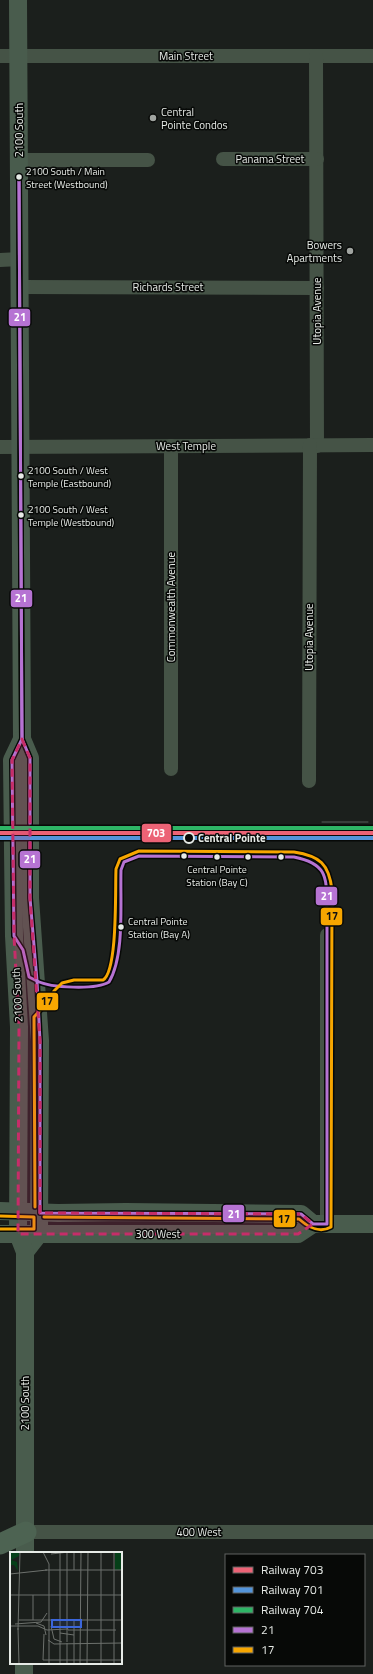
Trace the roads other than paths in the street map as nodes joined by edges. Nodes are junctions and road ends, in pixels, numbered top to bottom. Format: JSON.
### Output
{"nodes":[{"id":1,"x":18,"y":0,"type":"edge"},
{"id":2,"x":0,"y":56,"type":"edge"},
{"id":3,"x":19,"y":56,"type":"junction"},
{"id":4,"x":316,"y":56,"type":"junction"},
{"id":5,"x":373,"y":56,"type":"edge"},
{"id":6,"x":317,"y":159,"type":"junction"},
{"id":7,"x":19,"y":160,"type":"junction"},
{"id":8,"x":148,"y":160,"type":"dead end"},
{"id":9,"x":223,"y":160,"type":"dead end"},
{"id":10,"x":20,"y":259,"type":"junction"},
{"id":11,"x":0,"y":260,"type":"edge"},
{"id":12,"x":20,"y":287,"type":"junction"},
{"id":13,"x":317,"y":288,"type":"junction"},
{"id":14,"x":313,"y":445,"type":"junction"},
{"id":15,"x":373,"y":445,"type":"edge"},
{"id":16,"x":21,"y":446,"type":"junction"},
{"id":17,"x":171,"y":446,"type":"junction"},
{"id":18,"x":0,"y":447,"type":"edge"},
{"id":19,"x":22,"y":739,"type":"junction"},
{"id":20,"x":171,"y":769,"type":"dead end"},
{"id":21,"x":309,"y":781,"type":"dead end"},
{"id":22,"x":327,"y":935,"type":"dead end"},
{"id":23,"x":0,"y":1211,"type":"edge"},
{"id":24,"x":19,"y":1212,"type":"junction"},
{"id":25,"x":40,"y":1213,"type":"junction"},
{"id":26,"x":320,"y":1224,"type":"junction"},
{"id":27,"x":373,"y":1224,"type":"edge"},
{"id":28,"x":0,"y":1234,"type":"edge"},
{"id":29,"x":18,"y":1234,"type":"junction"},
{"id":30,"x":39,"y":1234,"type":"junction"},
{"id":31,"x":25,"y":1252,"type":"junction"},
{"id":32,"x":0,"y":1528,"type":"edge"},
{"id":33,"x":26,"y":1532,"type":"junction"},
{"id":34,"x":373,"y":1532,"type":"edge"},
{"id":35,"x":0,"y":1544,"type":"edge"},
{"id":36,"x":26,"y":1552,"type":"edge"}],
"edges":[{"from":1,"to":3,"type":"main road","name":"2100 South"},
{"from":2,"to":3,"type":"street","name":"Main Street"},
{"from":3,"to":4,"type":"street","name":"Main Street"},
{"from":3,"to":7,"type":"main road","name":"2100 South"},
{"from":4,"to":5,"type":"street","name":"Main Street"},
{"from":4,"to":6,"type":"street","name":"Utopia Avenue"},
{"from":6,"to":9,"type":"street","name":"Panama Street"},
{"from":6,"to":13,"type":"street","name":"Utopia Avenue"},
{"from":7,"to":8,"type":"street"},
{"from":7,"to":10,"type":"main road","name":"2100 South"},
{"from":10,"to":11,"type":"street"},
{"from":10,"to":12,"type":"main road","name":"2100 South"},
{"from":12,"to":13,"type":"street","name":"Richards Street"},
{"from":12,"to":16,"type":"main road","name":"2100 South"},
{"from":13,"to":14,"type":"street","name":"Utopia Avenue"},
{"from":14,"to":15,"type":"street","name":"West Temple"},
{"from":14,"to":17,"type":"street","name":"West Temple"},
{"from":14,"to":21,"type":"street","name":"Utopia Avenue"},
{"from":16,"to":17,"type":"street","name":"West Temple"},
{"from":16,"to":18,"type":"street","name":"West Temple"},
{"from":16,"to":19,"type":"main road","name":"2100 South"},
{"from":17,"to":20,"type":"street","name":"Commonwealth Avenue"},
{"from":19,"to":24,"type":"main road","name":"2100 South"},
{"from":19,"to":25,"type":"main road","name":"2100 South"},
{"from":22,"to":26,"type":"street"},
{"from":23,"to":24,"type":"main road","name":"300 West"},
{"from":24,"to":25,"type":"main road","name":"300 West"},
{"from":24,"to":29,"type":"main road","name":"2100 South"},
{"from":25,"to":26,"type":"main road","name":"300 West"},
{"from":25,"to":30,"type":"main road","name":"2100 South"},
{"from":26,"to":27,"type":"main road"},
{"from":26,"to":30,"type":"main road","name":"300 West"},
{"from":28,"to":29,"type":"main road","name":"300 West"},
{"from":29,"to":30,"type":"main road","name":"300 West"},
{"from":29,"to":31,"type":"main road","name":"2100 South"},
{"from":30,"to":31,"type":"main road"},
{"from":31,"to":33,"type":"main road","name":"2100 South"},
{"from":32,"to":33,"type":"highway"},
{"from":33,"to":34,"type":"street","name":"400 West"},
{"from":33,"to":35,"type":"highway"},
{"from":33,"to":36,"type":"main road","name":"2100 South"}]}
